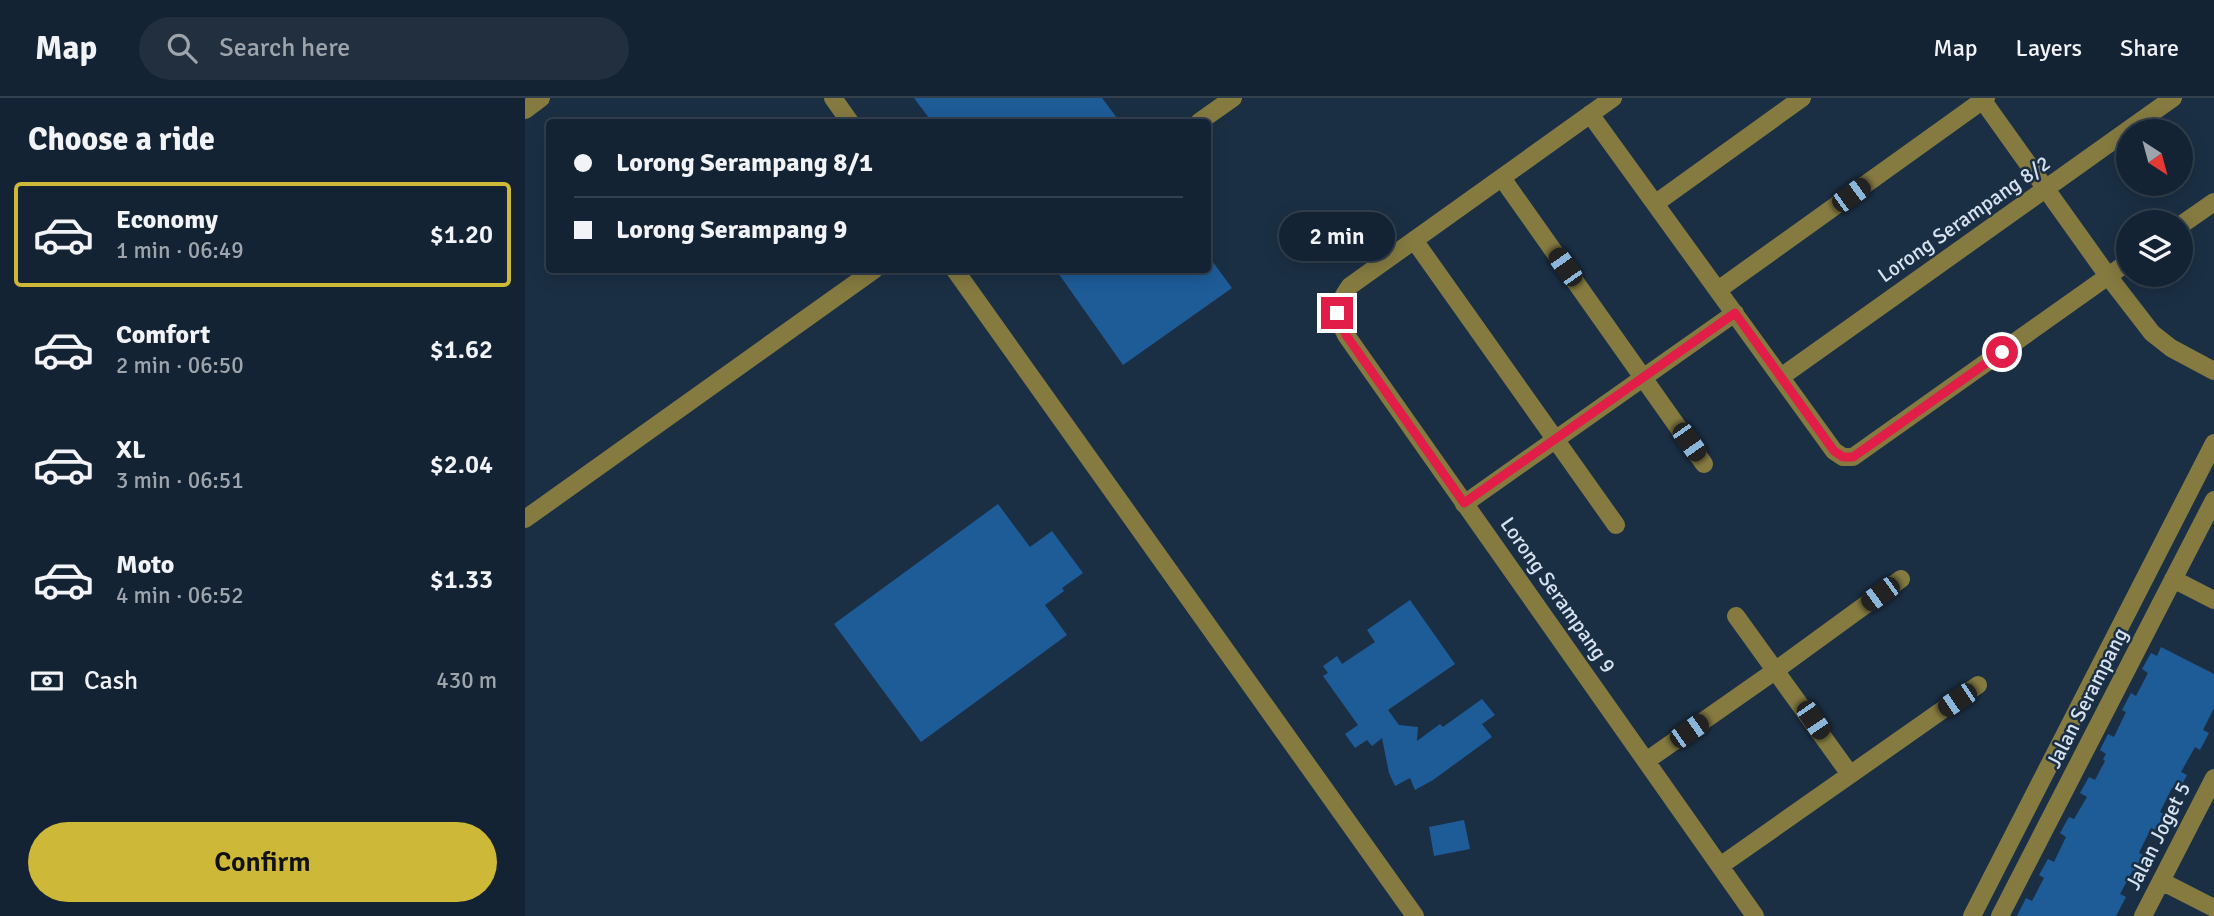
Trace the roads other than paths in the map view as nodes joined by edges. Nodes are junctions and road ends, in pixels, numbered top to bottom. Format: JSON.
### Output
{"nodes":[{"id":1,"x":541,"y":98,"type":"edge"},
{"id":2,"x":833,"y":98,"type":"edge"},
{"id":3,"x":1233,"y":98,"type":"edge"},
{"id":4,"x":1613,"y":98,"type":"edge"},
{"id":5,"x":1802,"y":98,"type":"edge"},
{"id":6,"x":2173,"y":98,"type":"edge"},
{"id":7,"x":1984,"y":99,"type":"edge"},
{"id":8,"x":525,"y":110,"type":"edge"},
{"id":9,"x":1590,"y":114,"type":"junction"},
{"id":10,"x":848,"y":119,"type":"edge"},
{"id":11,"x":1203,"y":119,"type":"edge"},
{"id":12,"x":1502,"y":178,"type":"junction"},
{"id":13,"x":2046,"y":189,"type":"junction"},
{"id":14,"x":2214,"y":202,"type":"edge"},
{"id":15,"x":1656,"y":203,"type":"junction"},
{"id":16,"x":2193,"y":217,"type":"edge"},
{"id":17,"x":1414,"y":240,"type":"junction"},
{"id":18,"x":2116,"y":270,"type":"edge"},
{"id":19,"x":870,"y":273,"type":"edge"},
{"id":20,"x":957,"y":273,"type":"edge"},
{"id":21,"x":2108,"y":276,"type":"junction"},
{"id":22,"x":1718,"y":290,"type":"junction"},
{"id":23,"x":1735,"y":313,"type":"junction"},
{"id":24,"x":2214,"y":371,"type":"edge"},
{"id":25,"x":1643,"y":377,"type":"junction"},
{"id":26,"x":1781,"y":377,"type":"junction"},
{"id":27,"x":1556,"y":439,"type":"junction"},
{"id":28,"x":2214,"y":443,"type":"edge"},
{"id":29,"x":1704,"y":464,"type":"dead end"},
{"id":30,"x":2214,"y":500,"type":"edge"},
{"id":31,"x":1464,"y":503,"type":"junction"},
{"id":32,"x":525,"y":519,"type":"edge"},
{"id":33,"x":1616,"y":525,"type":"dead end"},
{"id":34,"x":1901,"y":579,"type":"dead end"},
{"id":35,"x":2173,"y":579,"type":"junction"},
{"id":36,"x":2214,"y":600,"type":"edge"},
{"id":37,"x":1736,"y":616,"type":"dead end"},
{"id":38,"x":1776,"y":670,"type":"junction"},
{"id":39,"x":1978,"y":685,"type":"dead end"},
{"id":40,"x":1646,"y":761,"type":"junction"},
{"id":41,"x":1849,"y":773,"type":"junction"},
{"id":42,"x":2214,"y":778,"type":"edge"},
{"id":43,"x":1720,"y":866,"type":"junction"},
{"id":44,"x":2161,"y":881,"type":"junction"},
{"id":45,"x":2214,"y":908,"type":"edge"},
{"id":46,"x":1415,"y":916,"type":"edge"},
{"id":47,"x":1755,"y":916,"type":"edge"},
{"id":48,"x":1972,"y":916,"type":"edge"},
{"id":49,"x":2000,"y":916,"type":"edge"},
{"id":50,"x":2143,"y":916,"type":"edge"}],
"edges":[{"from":1,"to":8,"type":"street"},
{"from":2,"to":10,"type":"street"},
{"from":3,"to":11,"type":"street"},
{"from":4,"to":9,"type":"street","name":"Lorong Serampang 9"},
{"from":5,"to":15,"type":"street"},
{"from":6,"to":13,"type":"street","name":"Lorong Serampang 8/2"},
{"from":7,"to":13,"type":"street"},
{"from":7,"to":22,"type":"street"},
{"from":9,"to":12,"type":"street","name":"Lorong Serampang 9"},
{"from":9,"to":15,"type":"street"},
{"from":12,"to":17,"type":"street","name":"Lorong Serampang 9"},
{"from":12,"to":25,"type":"street"},
{"from":13,"to":21,"type":"street"},
{"from":13,"to":26,"type":"street","name":"Lorong Serampang 8/2"},
{"from":14,"to":16,"type":"street"},
{"from":15,"to":22,"type":"street"},
{"from":17,"to":27,"type":"street"},
{"from":17,"to":31,"type":"street","name":"Lorong Serampang 9"},
{"from":18,"to":21,"type":"street"},
{"from":19,"to":32,"type":"street"},
{"from":20,"to":46,"type":"street"},
{"from":21,"to":24,"type":"street"},
{"from":21,"to":26,"type":"street"},
{"from":22,"to":23,"type":"street"},
{"from":23,"to":25,"type":"street"},
{"from":23,"to":26,"type":"street"},
{"from":25,"to":27,"type":"street"},
{"from":25,"to":29,"type":"street"},
{"from":27,"to":31,"type":"street"},
{"from":27,"to":33,"type":"street"},
{"from":28,"to":48,"type":"street"},
{"from":30,"to":35,"type":"street","name":"Jalan Serampang"},
{"from":31,"to":40,"type":"street","name":"Lorong Serampang 9"},
{"from":34,"to":38,"type":"street"},
{"from":35,"to":36,"type":"street"},
{"from":35,"to":49,"type":"street","name":"Jalan Serampang"},
{"from":37,"to":38,"type":"street"},
{"from":38,"to":40,"type":"street"},
{"from":38,"to":41,"type":"street"},
{"from":39,"to":41,"type":"street"},
{"from":40,"to":43,"type":"street","name":"Lorong Serampang 9"},
{"from":41,"to":43,"type":"street"},
{"from":42,"to":44,"type":"street","name":"Jalan Joget 5"},
{"from":43,"to":47,"type":"street","name":"Lorong Serampang 9"},
{"from":44,"to":45,"type":"street"},
{"from":44,"to":50,"type":"street","name":"Jalan Joget 5"}]}
